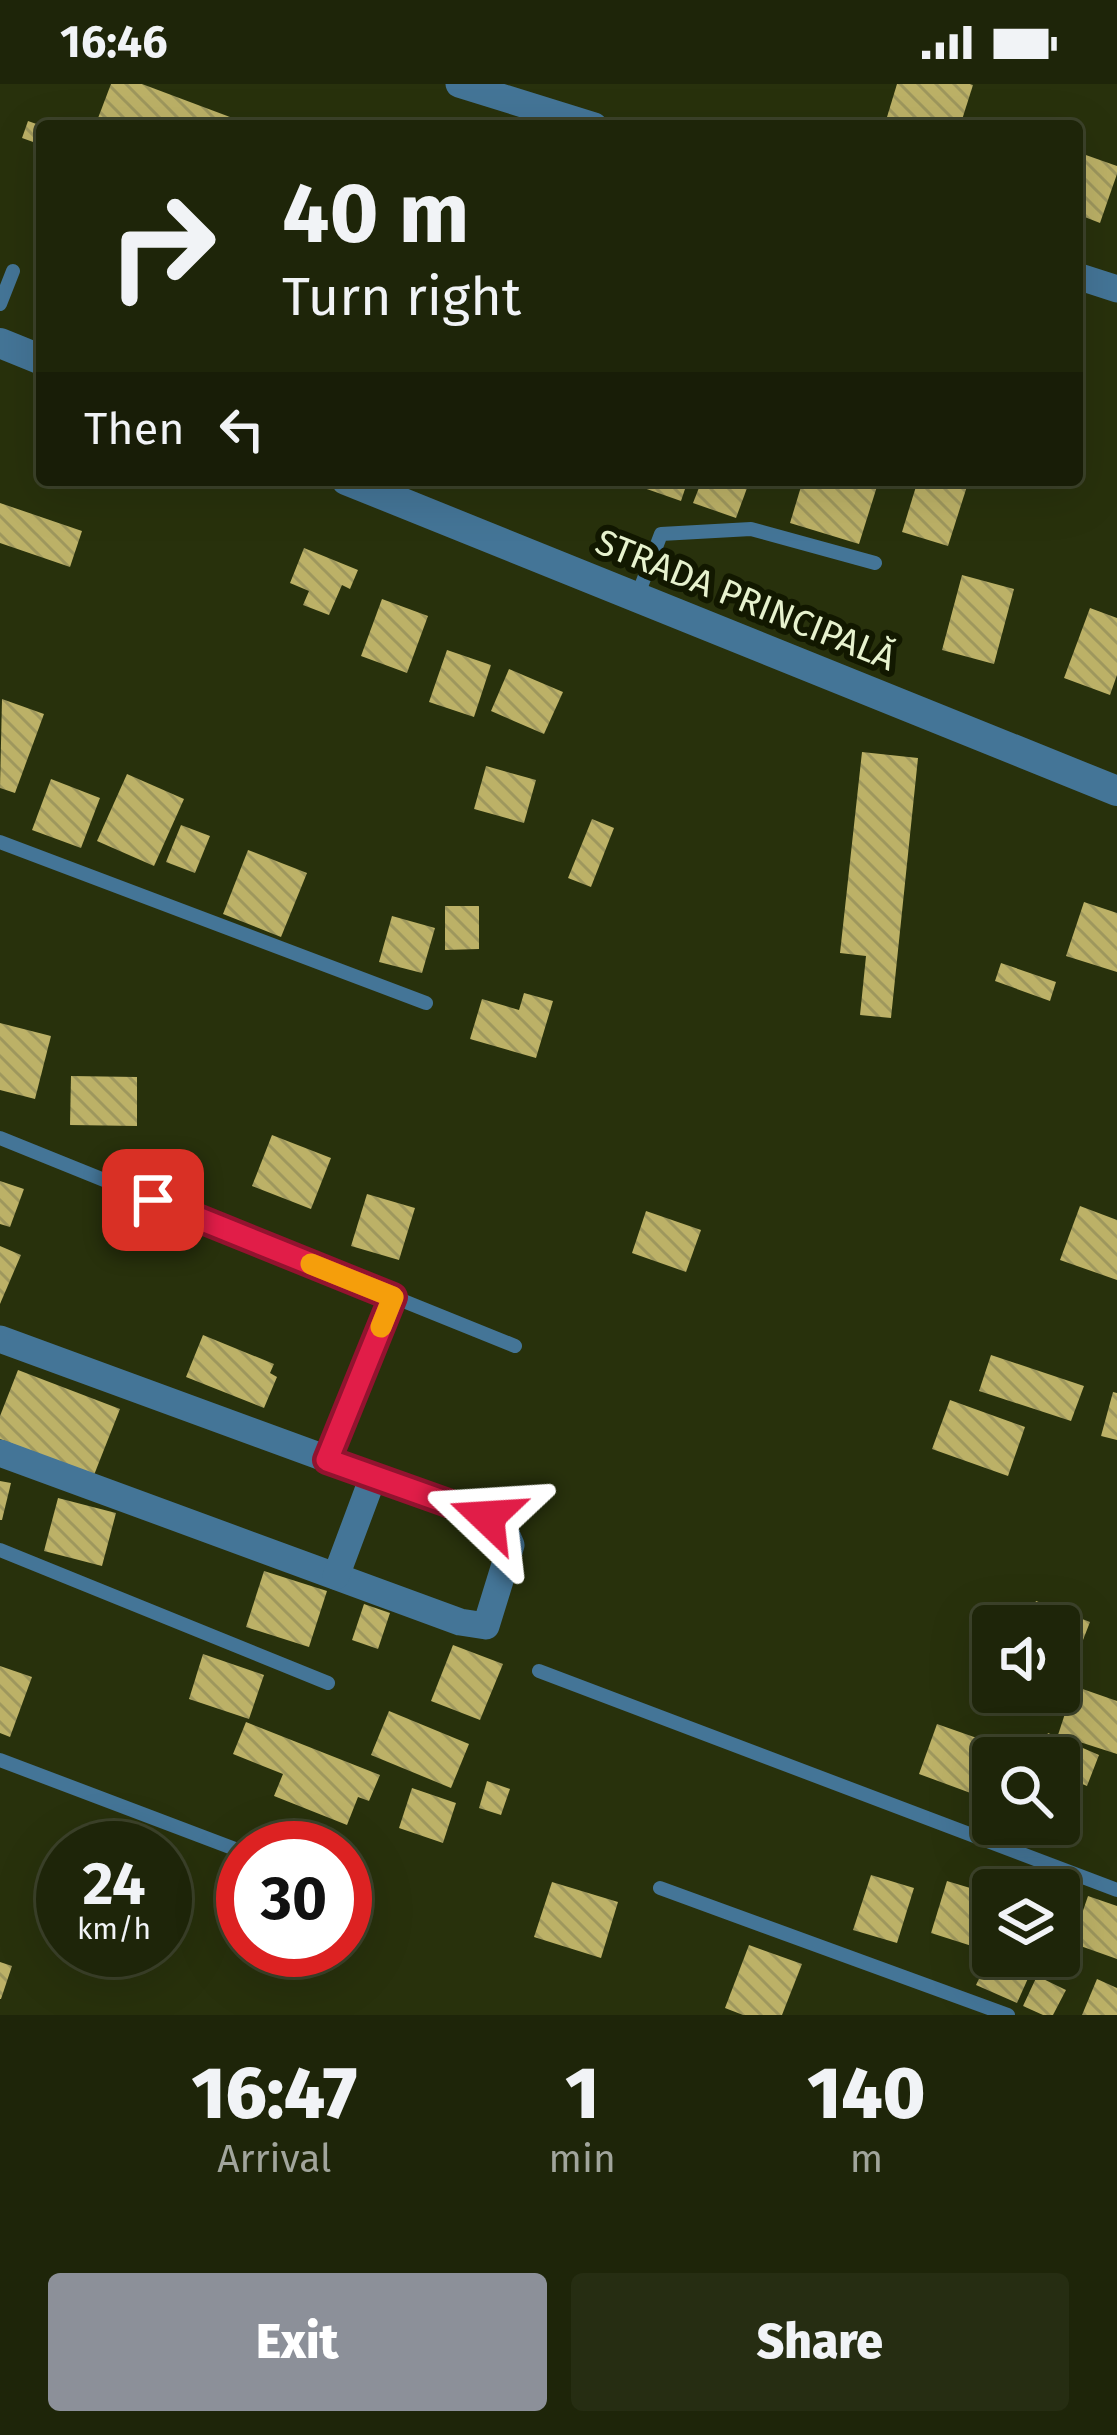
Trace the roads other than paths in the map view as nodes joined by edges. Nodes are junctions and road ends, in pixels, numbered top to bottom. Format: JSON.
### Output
{"nodes":[{"id":1,"x":459,"y":84,"type":"edge"},
{"id":2,"x":575,"y":120,"type":"edge"},
{"id":3,"x":14,"y":271,"type":"dead end"},
{"id":4,"x":1083,"y":278,"type":"edge"},
{"id":5,"x":1117,"y":289,"type":"edge"},
{"id":6,"x":0,"y":304,"type":"edge"},
{"id":7,"x":0,"y":343,"type":"edge"},
{"id":8,"x":36,"y":358,"type":"edge"},
{"id":9,"x":361,"y":486,"type":"edge"},
{"id":10,"x":874,"y":563,"type":"dead end"},
{"id":11,"x":637,"y":597,"type":"junction"},
{"id":12,"x":1117,"y":791,"type":"edge"},
{"id":13,"x":0,"y":842,"type":"edge"},
{"id":14,"x":426,"y":1003,"type":"dead end"},
{"id":15,"x":0,"y":1138,"type":"edge"},
{"id":16,"x":393,"y":1297,"type":"junction"},
{"id":17,"x":0,"y":1339,"type":"edge"},
{"id":18,"x":514,"y":1346,"type":"dead end"},
{"id":19,"x":0,"y":1453,"type":"edge"},
{"id":20,"x":327,"y":1460,"type":"junction"},
{"id":21,"x":373,"y":1477,"type":"junction"},
{"id":22,"x":0,"y":1550,"type":"edge"},
{"id":23,"x":336,"y":1576,"type":"junction"},
{"id":24,"x":538,"y":1671,"type":"dead end"},
{"id":25,"x":328,"y":1683,"type":"dead end"},
{"id":26,"x":0,"y":1760,"type":"edge"},
{"id":27,"x":216,"y":1842,"type":"edge"},
{"id":28,"x":660,"y":1888,"type":"dead end"},
{"id":29,"x":1117,"y":1890,"type":"edge"},
{"id":30,"x":1008,"y":2015,"type":"edge"}],
"edges":[{"from":1,"to":2,"type":"street"},
{"from":3,"to":6,"type":"lane"},
{"from":4,"to":5,"type":"street"},
{"from":7,"to":8,"type":"street"},
{"from":9,"to":11,"type":"street","name":"STRADA PRINCIPALĂ"},
{"from":10,"to":11,"type":"lane"},
{"from":11,"to":12,"type":"street","name":"STRADA PRINCIPALĂ"},
{"from":13,"to":14,"type":"lane"},
{"from":15,"to":16,"type":"lane"},
{"from":16,"to":18,"type":"lane"},
{"from":16,"to":20,"type":"lane"},
{"from":17,"to":20,"type":"street"},
{"from":19,"to":23,"type":"street"},
{"from":20,"to":21,"type":"street"},
{"from":21,"to":23,"type":"street"},
{"from":21,"to":23,"type":"street"},
{"from":22,"to":25,"type":"lane"},
{"from":24,"to":29,"type":"lane"},
{"from":26,"to":27,"type":"lane"},
{"from":28,"to":30,"type":"lane"}]}
